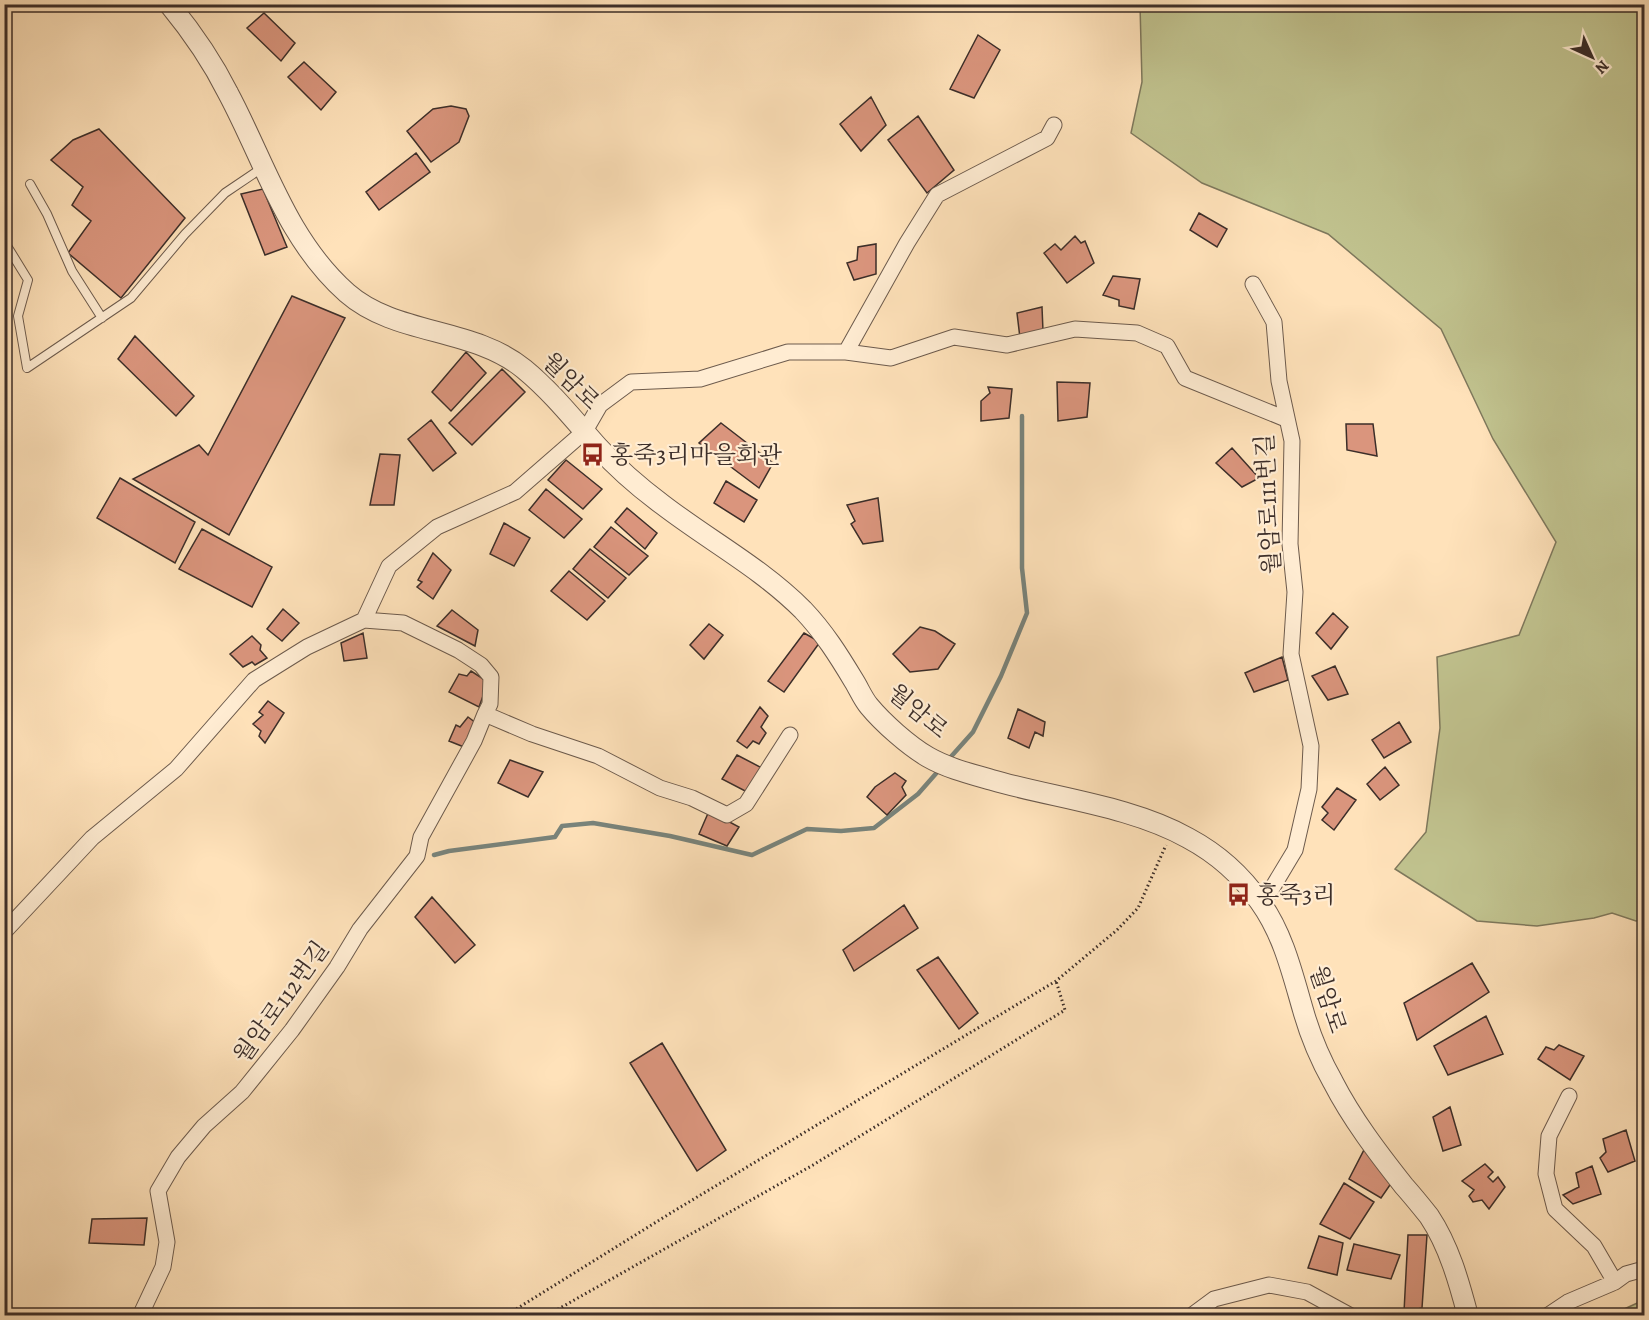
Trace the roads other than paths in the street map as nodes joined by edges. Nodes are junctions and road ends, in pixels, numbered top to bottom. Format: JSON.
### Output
{"nodes":[{"id":1,"x":177,"y":7,"type":"edge"},
{"id":2,"x":1054,"y":125,"type":"dead end"},
{"id":3,"x":263,"y":167,"type":"junction"},
{"id":4,"x":30,"y":184,"type":"dead end"},
{"id":5,"x":4,"y":241,"type":"edge"},
{"id":6,"x":1253,"y":284,"type":"dead end"},
{"id":7,"x":102,"y":318,"type":"junction"},
{"id":8,"x":846,"y":352,"type":"junction"},
{"id":9,"x":1286,"y":419,"type":"junction"},
{"id":10,"x":585,"y":431,"type":"junction"},
{"id":11,"x":364,"y":620,"type":"junction"},
{"id":12,"x":485,"y":714,"type":"junction"},
{"id":13,"x":790,"y":735,"type":"dead end"},
{"id":14,"x":1262,"y":905,"type":"junction"},
{"id":15,"x":4,"y":932,"type":"edge"},
{"id":16,"x":1569,"y":1096,"type":"dead end"},
{"id":17,"x":1644,"y":1269,"type":"edge"},
{"id":18,"x":1615,"y":1282,"type":"junction"},
{"id":19,"x":140,"y":1316,"type":"edge"},
{"id":20,"x":1191,"y":1316,"type":"edge"},
{"id":21,"x":1351,"y":1316,"type":"edge"},
{"id":22,"x":1468,"y":1316,"type":"edge"},
{"id":23,"x":1547,"y":1316,"type":"edge"}],
"edges":[{"from":1,"to":3,"type":"street","name":"월암로"},
{"from":2,"to":8,"type":"street"},
{"from":3,"to":7,"type":"lane"},
{"from":3,"to":10,"type":"street","name":"월암로"},
{"from":4,"to":7,"type":"lane"},
{"from":5,"to":7,"type":"lane"},
{"from":6,"to":9,"type":"street"},
{"from":8,"to":9,"type":"street","name":"월암로111번길"},
{"from":8,"to":10,"type":"street","name":"월암로111번길"},
{"from":9,"to":14,"type":"street","name":"월암로111번길"},
{"from":10,"to":11,"type":"street"},
{"from":10,"to":14,"type":"street","name":"월암로"},
{"from":11,"to":12,"type":"street","name":"월암로112번길"},
{"from":11,"to":15,"type":"street"},
{"from":12,"to":13,"type":"street"},
{"from":12,"to":19,"type":"street","name":"월암로112번길"},
{"from":14,"to":22,"type":"street","name":"월암로"},
{"from":16,"to":18,"type":"street"},
{"from":17,"to":18,"type":"street"},
{"from":18,"to":23,"type":"street"},
{"from":20,"to":21,"type":"street"}]}
